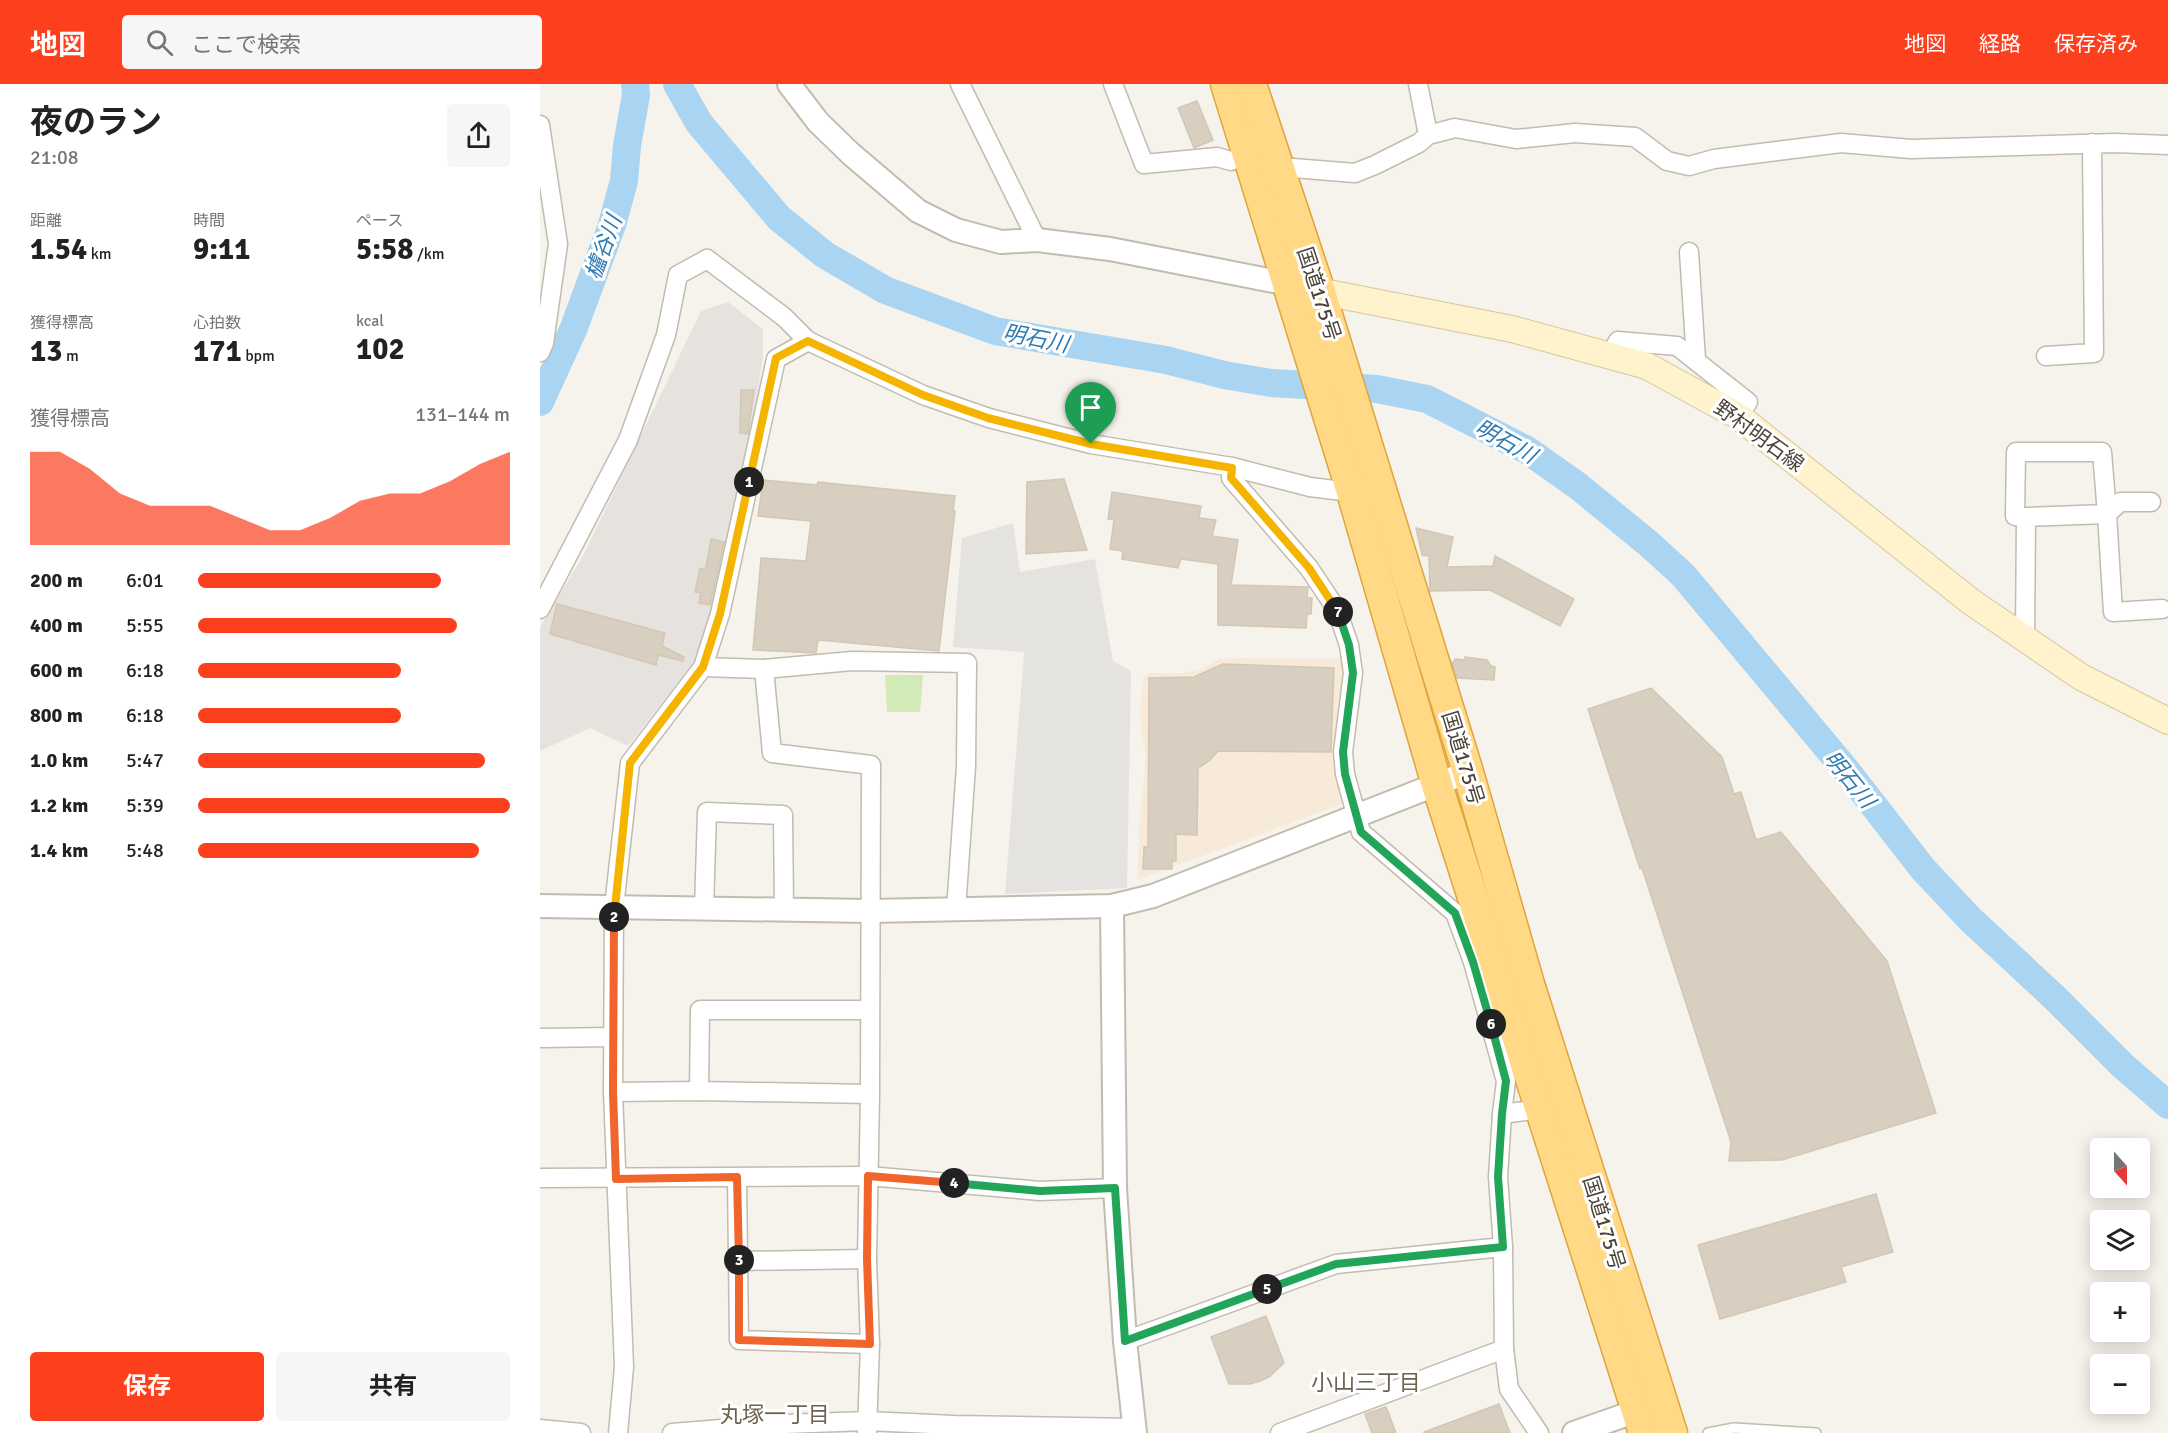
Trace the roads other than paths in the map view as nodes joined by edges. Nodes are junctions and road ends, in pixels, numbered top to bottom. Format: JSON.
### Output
{"nodes":[{"id":1,"x":789,"y":84,"type":"edge"},
{"id":2,"x":960,"y":84,"type":"edge"},
{"id":3,"x":1113,"y":84,"type":"edge"},
{"id":4,"x":1226,"y":84,"type":"edge"},
{"id":5,"x":1251,"y":84,"type":"edge"},
{"id":6,"x":1418,"y":84,"type":"edge"},
{"id":7,"x":1428,"y":135,"type":"junction"},
{"id":8,"x":541,"y":136,"type":"edge"},
{"id":9,"x":2092,"y":143,"type":"junction"},
{"id":10,"x":2168,"y":145,"type":"edge"},
{"id":11,"x":1231,"y":161,"type":"dead end"},
{"id":12,"x":1293,"y":168,"type":"dead end"},
{"id":13,"x":1037,"y":240,"type":"junction"},
{"id":14,"x":1689,"y":252,"type":"dead end"},
{"id":15,"x":1289,"y":284,"type":"junction"},
{"id":16,"x":1320,"y":292,"type":"junction"},
{"id":17,"x":1317,"y":331,"type":"junction"},
{"id":18,"x":808,"y":341,"type":"junction"},
{"id":19,"x":540,"y":352,"type":"edge"},
{"id":20,"x":1610,"y":356,"type":"junction"},
{"id":21,"x":2046,"y":356,"type":"dead end"},
{"id":22,"x":1696,"y":360,"type":"junction"},
{"id":23,"x":1738,"y":416,"type":"junction"},
{"id":24,"x":1232,"y":468,"type":"junction"},
{"id":25,"x":1352,"y":492,"type":"junction"},
{"id":26,"x":1383,"y":498,"type":"junction"},
{"id":27,"x":2151,"y":502,"type":"dead end"},
{"id":28,"x":2107,"y":514,"type":"junction"},
{"id":29,"x":2026,"y":517,"type":"junction"},
{"id":30,"x":540,"y":609,"type":"edge"},
{"id":31,"x":2162,"y":609,"type":"dead end"},
{"id":32,"x":2025,"y":638,"type":"junction"},
{"id":33,"x":703,"y":667,"type":"junction"},
{"id":34,"x":764,"y":669,"type":"junction"},
{"id":35,"x":2168,"y":721,"type":"edge"},
{"id":36,"x":1468,"y":772,"type":"junction"},
{"id":37,"x":1437,"y":784,"type":"junction"},
{"id":38,"x":1357,"y":816,"type":"junction"},
{"id":39,"x":540,"y":906,"type":"edge"},
{"id":40,"x":1112,"y":906,"type":"junction"},
{"id":41,"x":614,"y":907,"type":"junction"},
{"id":42,"x":704,"y":909,"type":"junction"},
{"id":43,"x":784,"y":910,"type":"junction"},
{"id":44,"x":956,"y":910,"type":"junction"},
{"id":45,"x":870,"y":911,"type":"junction"},
{"id":46,"x":1483,"y":959,"type":"junction"},
{"id":47,"x":869,"y":1010,"type":"junction"},
{"id":48,"x":613,"y":1037,"type":"junction"},
{"id":49,"x":540,"y":1038,"type":"edge"},
{"id":50,"x":699,"y":1091,"type":"junction"},
{"id":51,"x":613,"y":1092,"type":"junction"},
{"id":52,"x":870,"y":1094,"type":"junction"},
{"id":53,"x":1540,"y":1109,"type":"junction"},
{"id":54,"x":1502,"y":1114,"type":"junction"},
{"id":55,"x":868,"y":1176,"type":"junction"},
{"id":56,"x":737,"y":1177,"type":"junction"},
{"id":57,"x":540,"y":1178,"type":"edge"},
{"id":58,"x":616,"y":1179,"type":"junction"},
{"id":59,"x":1115,"y":1188,"type":"junction"},
{"id":60,"x":1503,"y":1247,"type":"junction"},
{"id":61,"x":867,"y":1259,"type":"junction"},
{"id":62,"x":739,"y":1261,"type":"junction"},
{"id":63,"x":1125,"y":1341,"type":"junction"},
{"id":64,"x":870,"y":1344,"type":"junction"},
{"id":65,"x":1504,"y":1349,"type":"junction"},
{"id":66,"x":1647,"y":1415,"type":"edge"},
{"id":67,"x":867,"y":1427,"type":"edge"},
{"id":68,"x":540,"y":1429,"type":"edge"},
{"id":69,"x":954,"y":1429,"type":"edge"},
{"id":70,"x":1021,"y":1429,"type":"edge"},
{"id":71,"x":1135,"y":1431,"type":"edge"},
{"id":72,"x":581,"y":1433,"type":"edge"},
{"id":73,"x":618,"y":1433,"type":"edge"},
{"id":74,"x":672,"y":1433,"type":"edge"},
{"id":75,"x":1280,"y":1433,"type":"edge"},
{"id":76,"x":1539,"y":1433,"type":"edge"},
{"id":77,"x":1574,"y":1433,"type":"edge"},
{"id":78,"x":1672,"y":1433,"type":"edge"},
{"id":79,"x":1708,"y":1433,"type":"edge"},
{"id":80,"x":1816,"y":1433,"type":"edge"}],
"edges":[{"from":1,"to":13,"type":"street"},
{"from":2,"to":13,"type":"street"},
{"from":3,"to":11,"type":"street"},
{"from":4,"to":15,"type":"highway","name":"国道175号"},
{"from":5,"to":16,"type":"highway","name":"国道175号"},
{"from":6,"to":7,"type":"street"},
{"from":7,"to":9,"type":"street"},
{"from":7,"to":12,"type":"street"},
{"from":8,"to":19,"type":"street"},
{"from":9,"to":10,"type":"street"},
{"from":9,"to":21,"type":"street"},
{"from":13,"to":15,"type":"street"},
{"from":14,"to":22,"type":"street"},
{"from":15,"to":16,"type":"main road","name":"野村明石線"},
{"from":15,"to":17,"type":"highway","name":"国道175号"},
{"from":16,"to":17,"type":"highway","name":"国道175号"},
{"from":16,"to":20,"type":"main road","name":"野村明石線"},
{"from":17,"to":25,"type":"highway","name":"国道175号"},
{"from":17,"to":26,"type":"highway","name":"国道175号"},
{"from":18,"to":24,"type":"street"},
{"from":18,"to":30,"type":"street"},
{"from":18,"to":33,"type":"street"},
{"from":20,"to":22,"type":"street"},
{"from":20,"to":23,"type":"main road","name":"野村明石線"},
{"from":22,"to":23,"type":"street"},
{"from":23,"to":32,"type":"main road","name":"野村明石線"},
{"from":24,"to":25,"type":"street"},
{"from":24,"to":38,"type":"street"},
{"from":25,"to":26,"type":"street"},
{"from":25,"to":37,"type":"highway","name":"国道175号"},
{"from":26,"to":36,"type":"highway","name":"国道175号"},
{"from":27,"to":28,"type":"street"},
{"from":28,"to":29,"type":"street"},
{"from":28,"to":29,"type":"street"},
{"from":28,"to":31,"type":"street"},
{"from":29,"to":32,"type":"street"},
{"from":32,"to":35,"type":"main road","name":"野村明石線"},
{"from":33,"to":34,"type":"street"},
{"from":33,"to":41,"type":"street"},
{"from":34,"to":44,"type":"street"},
{"from":34,"to":45,"type":"street"},
{"from":36,"to":37,"type":"street"},
{"from":36,"to":66,"type":"highway","name":"国道175号"},
{"from":37,"to":38,"type":"street"},
{"from":37,"to":46,"type":"highway","name":"国道175号"},
{"from":38,"to":40,"type":"street"},
{"from":38,"to":46,"type":"street"},
{"from":39,"to":41,"type":"street"},
{"from":40,"to":44,"type":"street"},
{"from":40,"to":59,"type":"street"},
{"from":41,"to":42,"type":"street"},
{"from":41,"to":48,"type":"street"},
{"from":42,"to":43,"type":"street"},
{"from":42,"to":43,"type":"street"},
{"from":43,"to":45,"type":"street"},
{"from":44,"to":45,"type":"street"},
{"from":45,"to":47,"type":"street"},
{"from":46,"to":53,"type":"highway","name":"国道175号"},
{"from":46,"to":54,"type":"street"},
{"from":47,"to":50,"type":"street"},
{"from":47,"to":52,"type":"street"},
{"from":48,"to":49,"type":"street"},
{"from":48,"to":51,"type":"street"},
{"from":50,"to":51,"type":"street"},
{"from":50,"to":52,"type":"street"},
{"from":51,"to":58,"type":"street"},
{"from":52,"to":55,"type":"street"},
{"from":53,"to":54,"type":"street"},
{"from":53,"to":66,"type":"highway","name":"国道175号"},
{"from":54,"to":60,"type":"street"},
{"from":55,"to":56,"type":"street"},
{"from":55,"to":59,"type":"street"},
{"from":55,"to":61,"type":"street"},
{"from":56,"to":58,"type":"street"},
{"from":56,"to":62,"type":"street"},
{"from":57,"to":58,"type":"street"},
{"from":58,"to":73,"type":"street"},
{"from":59,"to":63,"type":"street"},
{"from":60,"to":63,"type":"street"},
{"from":60,"to":65,"type":"street"},
{"from":61,"to":62,"type":"street"},
{"from":61,"to":64,"type":"street"},
{"from":62,"to":64,"type":"street"},
{"from":63,"to":71,"type":"street"},
{"from":64,"to":67,"type":"street"},
{"from":65,"to":75,"type":"street"},
{"from":65,"to":76,"type":"street"},
{"from":66,"to":77,"type":"street"},
{"from":66,"to":78,"type":"highway","name":"国道175号"},
{"from":67,"to":69,"type":"street"},
{"from":67,"to":74,"type":"street"},
{"from":68,"to":72,"type":"street"},
{"from":69,"to":70,"type":"street"},
{"from":70,"to":71,"type":"street"},
{"from":79,"to":80,"type":"lane"}]}
